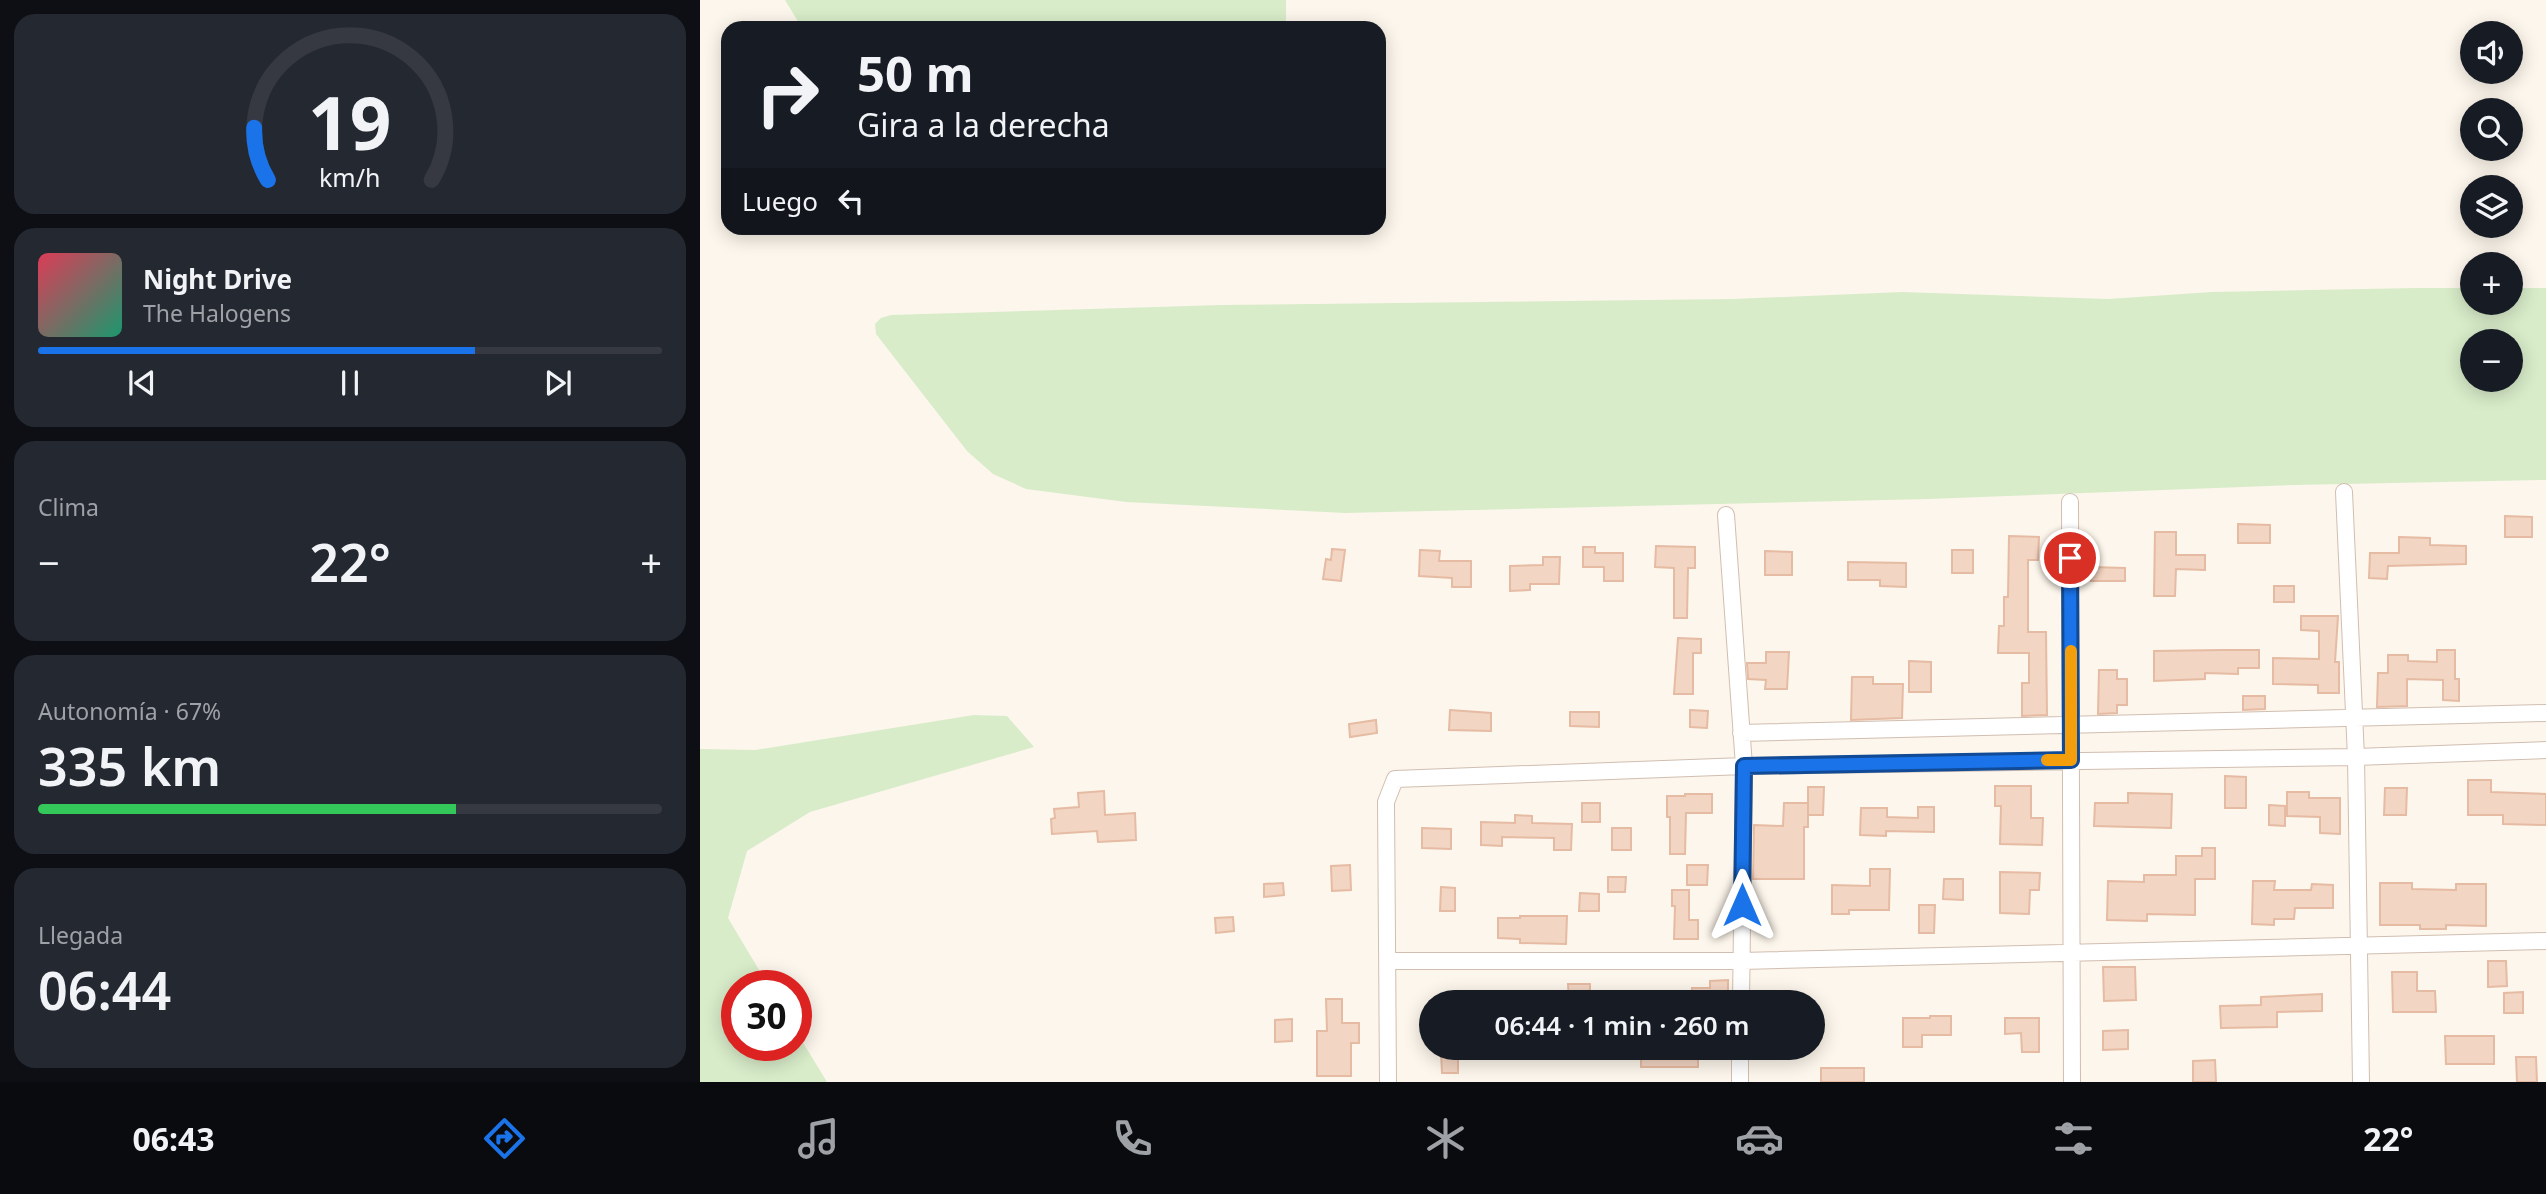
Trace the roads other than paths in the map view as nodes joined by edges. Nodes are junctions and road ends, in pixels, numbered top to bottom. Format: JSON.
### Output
{"nodes":[{"id":1,"x":2344,"y":492,"type":"dead end"},
{"id":2,"x":2070,"y":502,"type":"dead end"},
{"id":3,"x":1726,"y":515,"type":"dead end"},
{"id":4,"x":2546,"y":713,"type":"edge"},
{"id":5,"x":2354,"y":718,"type":"junction"},
{"id":6,"x":2071,"y":725,"type":"junction"},
{"id":7,"x":1741,"y":733,"type":"junction"},
{"id":8,"x":2546,"y":750,"type":"edge"},
{"id":9,"x":2356,"y":757,"type":"junction"},
{"id":10,"x":2071,"y":760,"type":"junction"},
{"id":11,"x":1744,"y":766,"type":"junction"},
{"id":12,"x":2546,"y":941,"type":"edge"},
{"id":13,"x":2358,"y":946,"type":"junction"},
{"id":14,"x":2073,"y":954,"type":"junction"},
{"id":15,"x":1388,"y":961,"type":"junction"},
{"id":16,"x":1742,"y":961,"type":"junction"},
{"id":17,"x":1741,"y":990,"type":"edge"},
{"id":18,"x":1740,"y":1060,"type":"edge"},
{"id":19,"x":1388,"y":1082,"type":"edge"},
{"id":20,"x":1740,"y":1082,"type":"edge"},
{"id":21,"x":2073,"y":1082,"type":"edge"},
{"id":22,"x":2361,"y":1082,"type":"edge"}],
"edges":[{"from":1,"to":5,"type":"street"},
{"from":2,"to":6,"type":"street"},
{"from":3,"to":7,"type":"street"},
{"from":4,"to":5,"type":"street"},
{"from":5,"to":6,"type":"street"},
{"from":5,"to":9,"type":"street"},
{"from":6,"to":7,"type":"street"},
{"from":6,"to":10,"type":"street"},
{"from":7,"to":11,"type":"street"},
{"from":8,"to":9,"type":"street"},
{"from":9,"to":10,"type":"street"},
{"from":9,"to":13,"type":"street"},
{"from":10,"to":11,"type":"street"},
{"from":10,"to":14,"type":"street"},
{"from":11,"to":15,"type":"street"},
{"from":11,"to":16,"type":"street"},
{"from":12,"to":13,"type":"street"},
{"from":13,"to":14,"type":"street"},
{"from":13,"to":22,"type":"street"},
{"from":14,"to":16,"type":"street"},
{"from":14,"to":21,"type":"street"},
{"from":15,"to":16,"type":"street"},
{"from":15,"to":19,"type":"street"},
{"from":16,"to":17,"type":"street"},
{"from":18,"to":20,"type":"street"}]}
